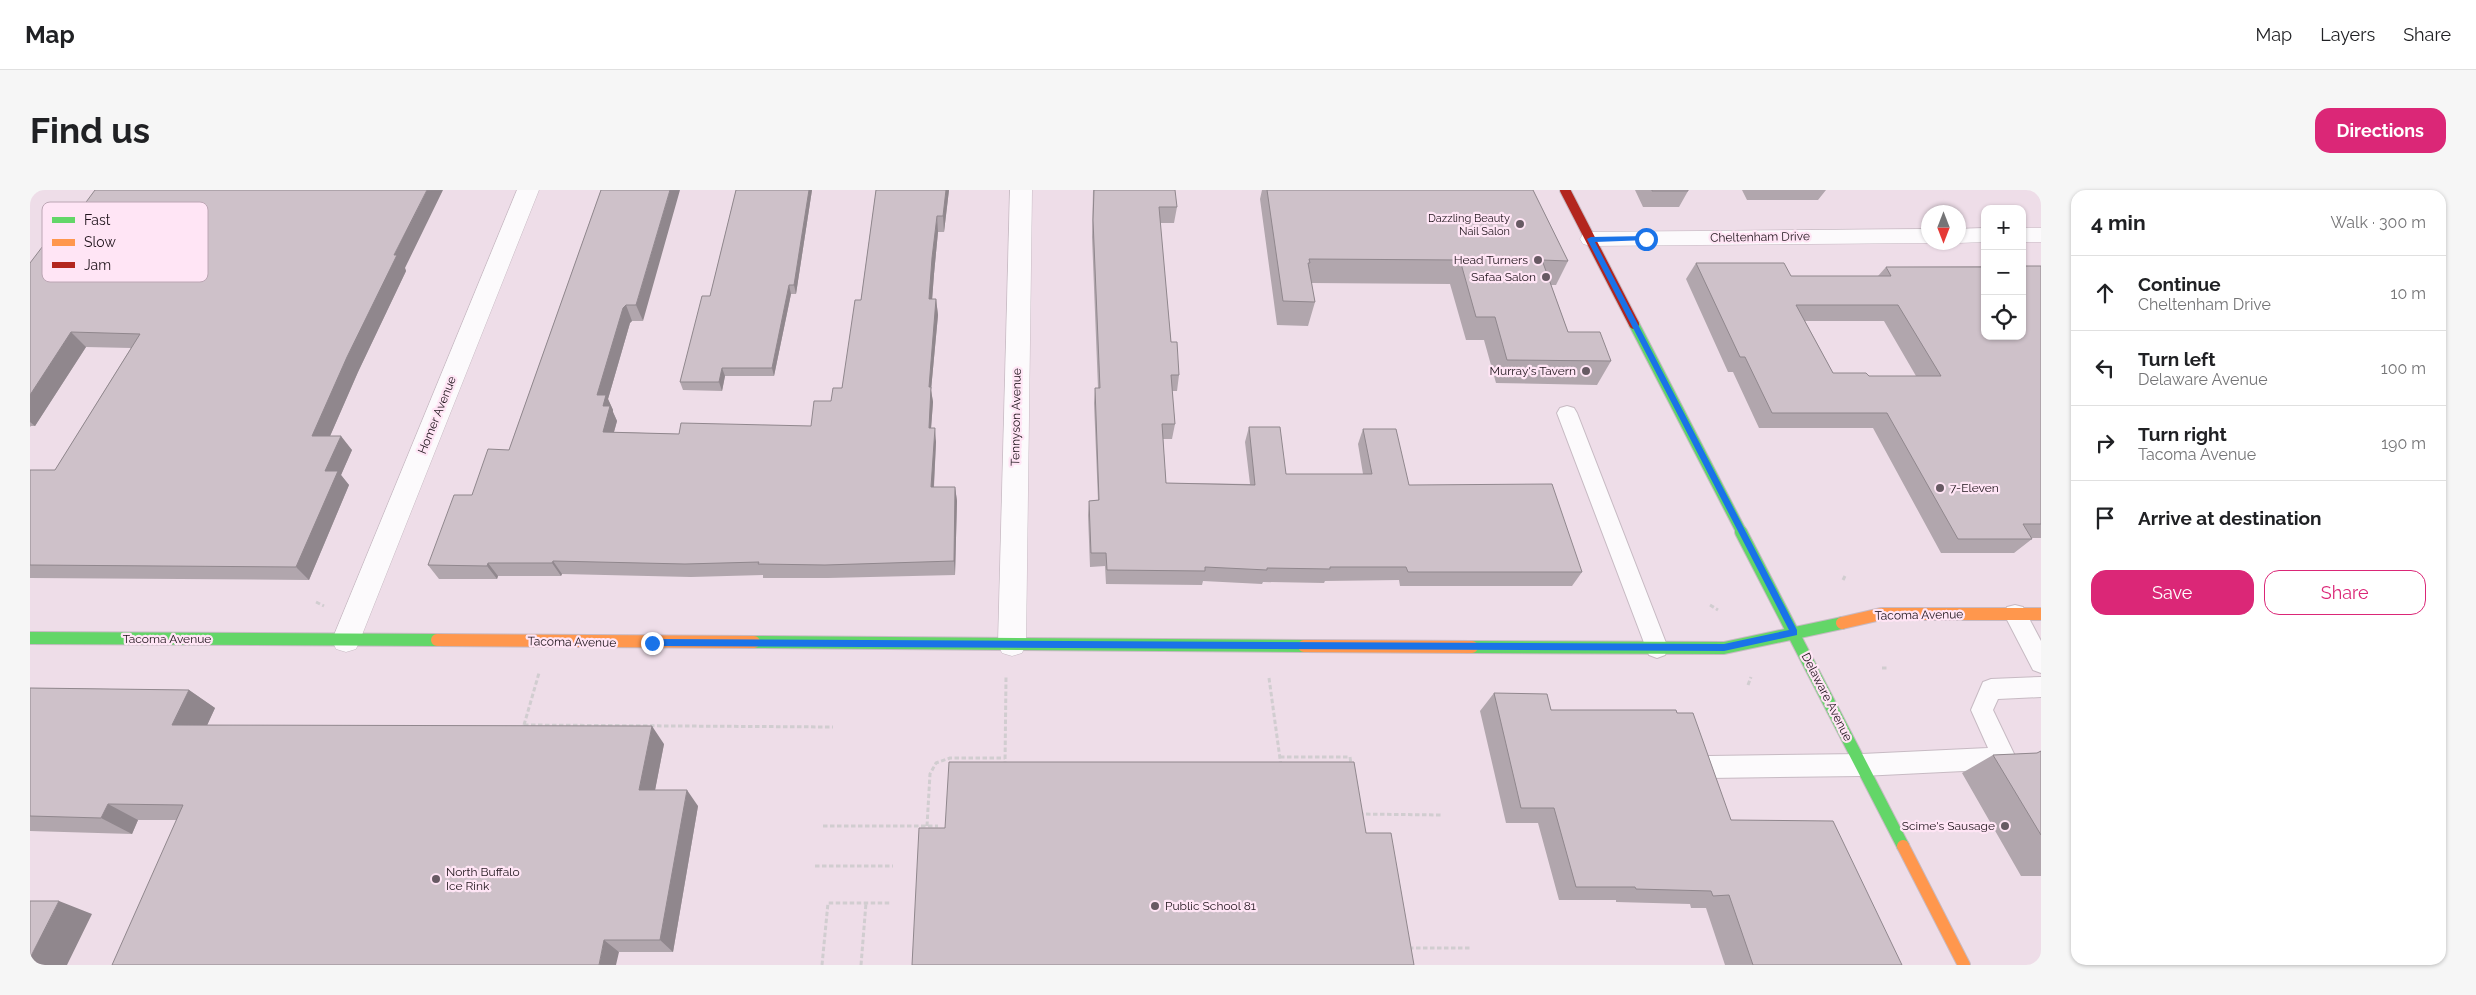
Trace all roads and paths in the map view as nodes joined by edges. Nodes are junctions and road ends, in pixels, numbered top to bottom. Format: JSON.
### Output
{"nodes":[{"id":1,"x":528,"y":190,"type":"edge"},
{"id":2,"x":1021,"y":190,"type":"edge"},
{"id":3,"x":1565,"y":190,"type":"edge"},
{"id":4,"x":2026,"y":235,"type":"edge"},
{"id":5,"x":2041,"y":235,"type":"edge"},
{"id":6,"x":1921,"y":236,"type":"edge"},
{"id":7,"x":1966,"y":236,"type":"edge"},
{"id":8,"x":1981,"y":236,"type":"edge"},
{"id":9,"x":1591,"y":239,"type":"junction"},
{"id":10,"x":1567,"y":413,"type":"dead end"},
{"id":11,"x":1845,"y":576,"type":"dead end"},
{"id":12,"x":1843,"y":580,"type":"dead end"},
{"id":13,"x":316,"y":602,"type":"dead end"},
{"id":14,"x":1710,"y":605,"type":"dead end"},
{"id":15,"x":325,"y":606,"type":"dead end"},
{"id":16,"x":1718,"y":610,"type":"dead end"},
{"id":17,"x":2015,"y":614,"type":"junction"},
{"id":18,"x":2041,"y":614,"type":"edge"},
{"id":19,"x":1794,"y":632,"type":"junction"},
{"id":20,"x":30,"y":638,"type":"edge"},
{"id":21,"x":346,"y":640,"type":"junction"},
{"id":22,"x":1012,"y":644,"type":"junction"},
{"id":23,"x":1265,"y":645,"type":"junction"},
{"id":24,"x":1658,"y":648,"type":"junction"},
{"id":25,"x":2041,"y":663,"type":"edge"},
{"id":26,"x":540,"y":668,"type":"dead end"},
{"id":27,"x":1882,"y":668,"type":"dead end"},
{"id":28,"x":1887,"y":668,"type":"dead end"},
{"id":29,"x":1006,"y":677,"type":"dead end"},
{"id":30,"x":1751,"y":677,"type":"dead end"},
{"id":31,"x":1748,"y":685,"type":"dead end"},
{"id":32,"x":2041,"y":687,"type":"edge"},
{"id":33,"x":524,"y":725,"type":"junction"},
{"id":34,"x":833,"y":727,"type":"dead end"},
{"id":35,"x":523,"y":731,"type":"edge"},
{"id":36,"x":1280,"y":757,"type":"junction"},
{"id":37,"x":1005,"y":758,"type":"junction"},
{"id":38,"x":1862,"y":765,"type":"junction"},
{"id":39,"x":1281,"y":766,"type":"edge"},
{"id":40,"x":1709,"y":766,"type":"edge"},
{"id":41,"x":1005,"y":767,"type":"edge"},
{"id":42,"x":1352,"y":767,"type":"edge"},
{"id":43,"x":1358,"y":804,"type":"edge"},
{"id":44,"x":1354,"y":814,"type":"edge"},
{"id":45,"x":1360,"y":814,"type":"junction"},
{"id":46,"x":1443,"y":814,"type":"dead end"},
{"id":47,"x":1362,"y":824,"type":"edge"},
{"id":48,"x":823,"y":826,"type":"dead end"},
{"id":49,"x":927,"y":826,"type":"junction"},
{"id":50,"x":938,"y":826,"type":"edge"},
{"id":51,"x":815,"y":866,"type":"dead end"},
{"id":52,"x":893,"y":866,"type":"dead end"},
{"id":53,"x":866,"y":903,"type":"junction"},
{"id":54,"x":890,"y":903,"type":"dead end"},
{"id":55,"x":1399,"y":948,"type":"edge"},
{"id":56,"x":1470,"y":948,"type":"dead end"},
{"id":57,"x":822,"y":965,"type":"edge"},
{"id":58,"x":861,"y":965,"type":"edge"},
{"id":59,"x":1964,"y":965,"type":"edge"}],
"edges":[{"from":1,"to":21,"type":"street","name":"Homer Avenue"},
{"from":2,"to":22,"type":"street","name":"Tennyson Avenue"},
{"from":3,"to":9,"type":"street","name":"Delaware Avenue"},
{"from":4,"to":5,"type":"street"},
{"from":6,"to":9,"type":"street","name":"Cheltenham Drive"},
{"from":7,"to":8,"type":"street"},
{"from":9,"to":19,"type":"street","name":"Delaware Avenue"},
{"from":10,"to":24,"type":"lane"},
{"from":11,"to":12,"type":"path"},
{"from":13,"to":15,"type":"path"},
{"from":14,"to":16,"type":"path"},
{"from":17,"to":18,"type":"street","name":"Tacoma Avenue"},
{"from":17,"to":19,"type":"street","name":"Tacoma Avenue"},
{"from":17,"to":25,"type":"lane"},
{"from":19,"to":24,"type":"street","name":"Tacoma Avenue"},
{"from":19,"to":38,"type":"street","name":"Delaware Avenue"},
{"from":20,"to":21,"type":"street","name":"Tacoma Avenue"},
{"from":21,"to":22,"type":"street","name":"Tacoma Avenue"},
{"from":22,"to":23,"type":"street","name":"Tacoma Avenue"},
{"from":23,"to":24,"type":"street","name":"Tacoma Avenue"},
{"from":23,"to":36,"type":"path"},
{"from":26,"to":33,"type":"path"},
{"from":27,"to":28,"type":"path"},
{"from":29,"to":37,"type":"path"},
{"from":30,"to":31,"type":"path"},
{"from":32,"to":38,"type":"lane"},
{"from":33,"to":34,"type":"path"},
{"from":33,"to":35,"type":"path"},
{"from":36,"to":39,"type":"path"},
{"from":36,"to":42,"type":"path"},
{"from":37,"to":41,"type":"path"},
{"from":37,"to":49,"type":"path"},
{"from":38,"to":40,"type":"lane"},
{"from":38,"to":59,"type":"street","name":"Delaware Avenue"},
{"from":43,"to":45,"type":"path"},
{"from":44,"to":45,"type":"path"},
{"from":45,"to":46,"type":"path"},
{"from":45,"to":47,"type":"path"},
{"from":48,"to":49,"type":"path"},
{"from":49,"to":50,"type":"path"},
{"from":51,"to":52,"type":"path"},
{"from":53,"to":54,"type":"path"},
{"from":53,"to":57,"type":"path"},
{"from":53,"to":58,"type":"path"},
{"from":55,"to":56,"type":"path"}]}
